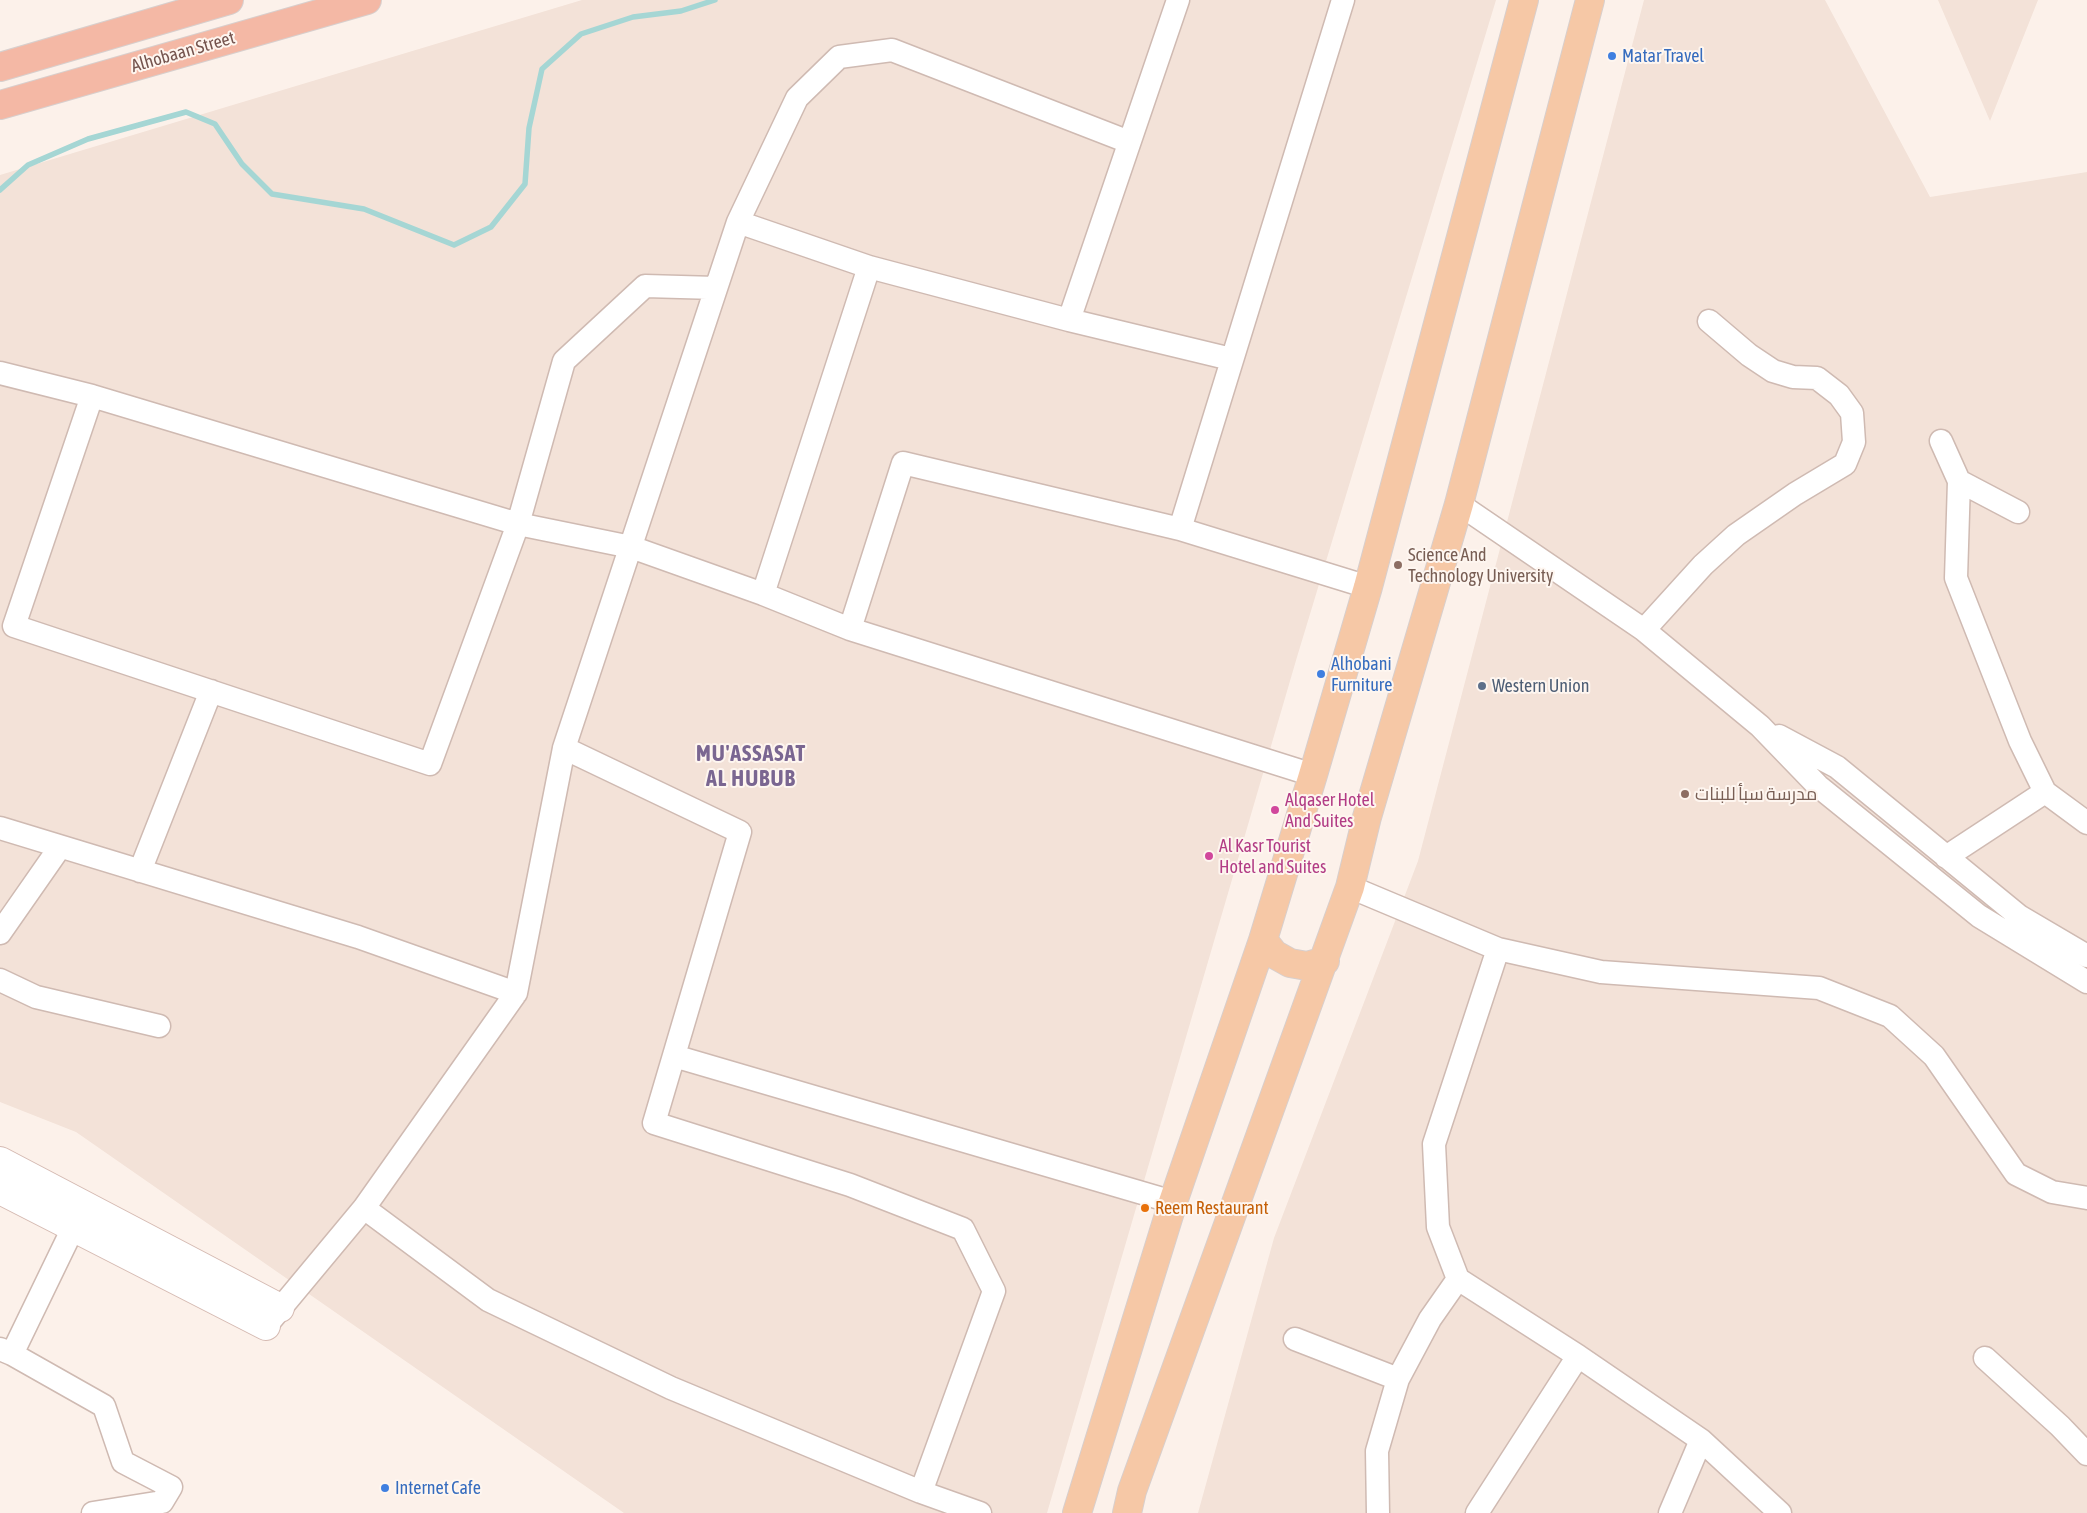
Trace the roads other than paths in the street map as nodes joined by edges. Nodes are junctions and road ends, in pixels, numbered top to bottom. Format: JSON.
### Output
{"nodes":[{"id":1,"x":229,"y":0,"type":"edge"},
{"id":2,"x":367,"y":0,"type":"edge"},
{"id":3,"x":1178,"y":0,"type":"edge"},
{"id":4,"x":1343,"y":0,"type":"edge"},
{"id":5,"x":1524,"y":0,"type":"edge"},
{"id":6,"x":1590,"y":0,"type":"edge"},
{"id":7,"x":0,"y":66,"type":"edge"},
{"id":8,"x":0,"y":104,"type":"edge"},
{"id":9,"x":1129,"y":142,"type":"junction"},
{"id":10,"x":738,"y":222,"type":"junction"},
{"id":11,"x":869,"y":267,"type":"junction"},
{"id":12,"x":716,"y":288,"type":"junction"},
{"id":13,"x":1069,"y":320,"type":"junction"},
{"id":14,"x":1709,"y":321,"type":"dead end"},
{"id":15,"x":1231,"y":359,"type":"junction"},
{"id":16,"x":0,"y":373,"type":"edge"},
{"id":17,"x":92,"y":396,"type":"junction"},
{"id":18,"x":1941,"y":441,"type":"dead end"},
{"id":19,"x":1959,"y":481,"type":"junction"},
{"id":20,"x":1459,"y":504,"type":"junction"},
{"id":21,"x":2018,"y":512,"type":"dead end"},
{"id":22,"x":518,"y":524,"type":"junction"},
{"id":23,"x":1180,"y":529,"type":"junction"},
{"id":24,"x":631,"y":547,"type":"junction"},
{"id":25,"x":1368,"y":587,"type":"junction"},
{"id":26,"x":762,"y":594,"type":"junction"},
{"id":27,"x":850,"y":629,"type":"junction"},
{"id":28,"x":1644,"y":630,"type":"junction"},
{"id":29,"x":211,"y":691,"type":"junction"},
{"id":30,"x":1760,"y":726,"type":"junction"},
{"id":31,"x":564,"y":748,"type":"junction"},
{"id":32,"x":1313,"y":775,"type":"junction"},
{"id":33,"x":2045,"y":792,"type":"junction"},
{"id":34,"x":2087,"y":823,"type":"edge"},
{"id":35,"x":0,"y":828,"type":"edge"},
{"id":36,"x":60,"y":847,"type":"junction"},
{"id":37,"x":1946,"y":857,"type":"junction"},
{"id":38,"x":140,"y":871,"type":"junction"},
{"id":39,"x":1350,"y":887,"type":"junction"},
{"id":40,"x":0,"y":933,"type":"edge"},
{"id":41,"x":1263,"y":940,"type":"junction"},
{"id":42,"x":1498,"y":949,"type":"junction"},
{"id":43,"x":2087,"y":956,"type":"edge"},
{"id":44,"x":1324,"y":961,"type":"junction"},
{"id":45,"x":0,"y":980,"type":"edge"},
{"id":46,"x":2087,"y":982,"type":"edge"},
{"id":47,"x":516,"y":993,"type":"junction"},
{"id":48,"x":158,"y":1026,"type":"dead end"},
{"id":49,"x":674,"y":1056,"type":"junction"},
{"id":50,"x":0,"y":1161,"type":"edge"},
{"id":51,"x":0,"y":1190,"type":"edge"},
{"id":52,"x":2087,"y":1198,"type":"edge"},
{"id":53,"x":1173,"y":1202,"type":"junction"},
{"id":54,"x":364,"y":1208,"type":"junction"},
{"id":55,"x":74,"y":1226,"type":"junction"},
{"id":56,"x":1458,"y":1279,"type":"junction"},
{"id":57,"x":273,"y":1317,"type":"junction"},
{"id":58,"x":1295,"y":1339,"type":"dead end"},
{"id":59,"x":6,"y":1352,"type":"edge"},
{"id":60,"x":1578,"y":1356,"type":"junction"},
{"id":61,"x":1986,"y":1358,"type":"dead end"},
{"id":62,"x":1398,"y":1379,"type":"junction"},
{"id":63,"x":1701,"y":1440,"type":"junction"},
{"id":64,"x":2087,"y":1454,"type":"edge"},
{"id":65,"x":922,"y":1492,"type":"junction"},
{"id":66,"x":93,"y":1513,"type":"edge"},
{"id":67,"x":980,"y":1513,"type":"edge"},
{"id":68,"x":1077,"y":1513,"type":"edge"},
{"id":69,"x":1127,"y":1513,"type":"edge"},
{"id":70,"x":1378,"y":1513,"type":"edge"},
{"id":71,"x":1477,"y":1513,"type":"edge"},
{"id":72,"x":1670,"y":1513,"type":"edge"},
{"id":73,"x":1780,"y":1513,"type":"edge"}],
"edges":[{"from":1,"to":7,"type":"highway","name":"Alhobaan Street"},
{"from":2,"to":8,"type":"highway","name":"Alhobaan Street"},
{"from":3,"to":9,"type":"street"},
{"from":4,"to":15,"type":"street"},
{"from":5,"to":25,"type":"main road"},
{"from":6,"to":20,"type":"main road"},
{"from":9,"to":10,"type":"street"},
{"from":9,"to":13,"type":"street"},
{"from":10,"to":11,"type":"street"},
{"from":10,"to":12,"type":"street"},
{"from":11,"to":13,"type":"street"},
{"from":11,"to":26,"type":"street"},
{"from":12,"to":22,"type":"street"},
{"from":12,"to":24,"type":"street"},
{"from":13,"to":15,"type":"street"},
{"from":14,"to":28,"type":"street"},
{"from":15,"to":23,"type":"street"},
{"from":16,"to":17,"type":"street"},
{"from":17,"to":22,"type":"street"},
{"from":17,"to":29,"type":"street"},
{"from":18,"to":19,"type":"street"},
{"from":19,"to":21,"type":"street"},
{"from":19,"to":33,"type":"street"},
{"from":20,"to":28,"type":"street"},
{"from":20,"to":39,"type":"main road"},
{"from":22,"to":24,"type":"street"},
{"from":22,"to":29,"type":"street"},
{"from":23,"to":25,"type":"street"},
{"from":23,"to":27,"type":"street"},
{"from":24,"to":26,"type":"street"},
{"from":24,"to":31,"type":"street"},
{"from":25,"to":32,"type":"main road"},
{"from":26,"to":27,"type":"street"},
{"from":27,"to":32,"type":"street"},
{"from":28,"to":30,"type":"street"},
{"from":29,"to":38,"type":"street"},
{"from":30,"to":37,"type":"street"},
{"from":30,"to":46,"type":"street"},
{"from":31,"to":47,"type":"street"},
{"from":31,"to":49,"type":"street"},
{"from":32,"to":41,"type":"main road"},
{"from":33,"to":34,"type":"street"},
{"from":33,"to":37,"type":"street"},
{"from":35,"to":36,"type":"street"},
{"from":36,"to":38,"type":"street"},
{"from":36,"to":40,"type":"street"},
{"from":37,"to":43,"type":"street"},
{"from":38,"to":47,"type":"street"},
{"from":39,"to":42,"type":"street"},
{"from":39,"to":44,"type":"main road"},
{"from":41,"to":44,"type":"main road"},
{"from":41,"to":53,"type":"main road"},
{"from":42,"to":52,"type":"street"},
{"from":42,"to":56,"type":"street"},
{"from":44,"to":69,"type":"main road"},
{"from":45,"to":48,"type":"street"},
{"from":47,"to":54,"type":"street"},
{"from":49,"to":53,"type":"street"},
{"from":49,"to":65,"type":"street"},
{"from":50,"to":57,"type":"main road"},
{"from":51,"to":55,"type":"main road"},
{"from":53,"to":68,"type":"main road"},
{"from":54,"to":57,"type":"street"},
{"from":54,"to":65,"type":"street"},
{"from":55,"to":57,"type":"main road"},
{"from":55,"to":59,"type":"street"},
{"from":56,"to":60,"type":"street"},
{"from":56,"to":62,"type":"street"},
{"from":58,"to":62,"type":"street"},
{"from":59,"to":66,"type":"street"},
{"from":60,"to":63,"type":"street"},
{"from":60,"to":71,"type":"street"},
{"from":61,"to":64,"type":"street"},
{"from":62,"to":70,"type":"street"},
{"from":63,"to":72,"type":"street"},
{"from":63,"to":73,"type":"street"},
{"from":65,"to":67,"type":"street"}]}
